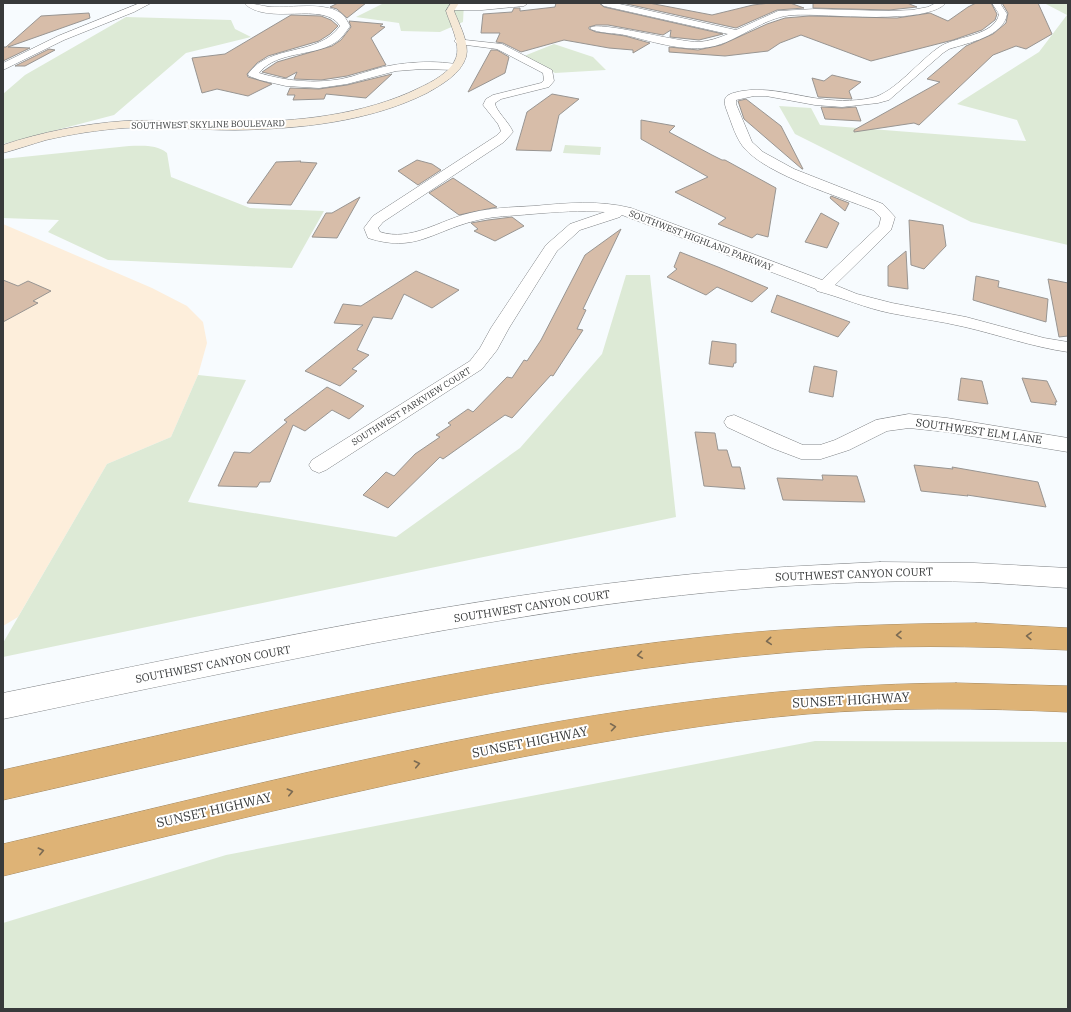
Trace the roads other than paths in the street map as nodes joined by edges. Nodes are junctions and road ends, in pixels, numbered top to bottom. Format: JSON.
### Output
{"nodes":[{"id":1,"x":147,"y":3,"type":"edge"},
{"id":2,"x":248,"y":3,"type":"edge"},
{"id":3,"x":524,"y":3,"type":"edge"},
{"id":4,"x":604,"y":3,"type":"edge"},
{"id":5,"x":942,"y":3,"type":"edge"},
{"id":6,"x":996,"y":3,"type":"edge"},
{"id":7,"x":454,"y":5,"type":"edge"},
{"id":8,"x":595,"y":28,"type":"dead end"},
{"id":9,"x":737,"y":33,"type":"junction"},
{"id":10,"x":459,"y":41,"type":"junction"},
{"id":11,"x":3,"y":67,"type":"edge"},
{"id":12,"x":455,"y":67,"type":"junction"},
{"id":13,"x":3,"y":149,"type":"edge"},
{"id":14,"x":626,"y":211,"type":"junction"},
{"id":15,"x":823,"y":288,"type":"junction"},
{"id":16,"x":1068,"y":347,"type":"edge"},
{"id":17,"x":734,"y":422,"type":"dead end"},
{"id":18,"x":1068,"y":445,"type":"edge"},
{"id":19,"x":319,"y":465,"type":"dead end"},
{"id":20,"x":1068,"y":578,"type":"edge"},
{"id":21,"x":1068,"y":639,"type":"edge"},
{"id":22,"x":1068,"y":699,"type":"edge"},
{"id":23,"x":3,"y":706,"type":"edge"},
{"id":24,"x":3,"y":785,"type":"edge"},
{"id":25,"x":3,"y":860,"type":"edge"}],
"edges":[{"from":1,"to":11,"type":"street"},
{"from":2,"to":12,"type":"street"},
{"from":3,"to":7,"type":"street"},
{"from":4,"to":9,"type":"street"},
{"from":5,"to":9,"type":"street"},
{"from":6,"to":15,"type":"street"},
{"from":7,"to":10,"type":"main road"},
{"from":8,"to":9,"type":"street"},
{"from":10,"to":12,"type":"main road"},
{"from":10,"to":14,"type":"street","name":"SOUTHWEST HIGHLAND PARKWAY"},
{"from":12,"to":13,"type":"main road","name":"SOUTHWEST SKYLINE BOULEVARD"},
{"from":14,"to":15,"type":"street","name":"SOUTHWEST HIGHLAND PARKWAY"},
{"from":14,"to":19,"type":"street","name":"SOUTHWEST PARKVIEW COURT"},
{"from":15,"to":16,"type":"street","name":"SOUTHWEST HIGHLAND PARKWAY"},
{"from":17,"to":18,"type":"street","name":"SOUTHWEST ELM LANE"},
{"from":20,"to":23,"type":"street","name":"SOUTHWEST CANYON COURT"},
{"from":21,"to":24,"type":"highway","one_way":true},
{"from":25,"to":22,"type":"highway","name":"SUNSET HIGHWAY","one_way":true}]}
